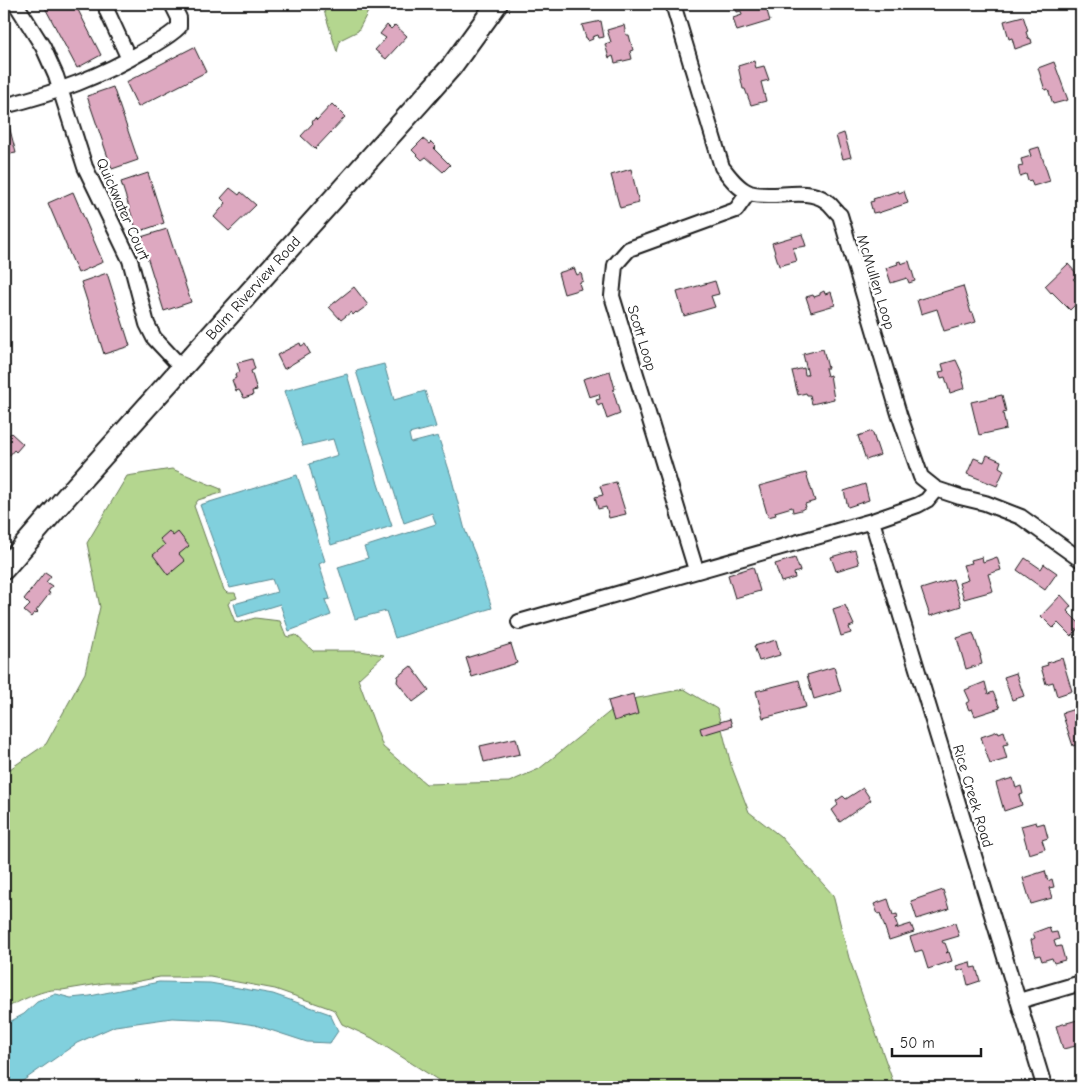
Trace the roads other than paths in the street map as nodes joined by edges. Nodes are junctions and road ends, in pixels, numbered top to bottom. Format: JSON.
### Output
{"nodes":[{"id":1,"x":16,"y":4,"type":"edge"},
{"id":2,"x":106,"y":4,"type":"edge"},
{"id":3,"x":172,"y":4,"type":"edge"},
{"id":4,"x":498,"y":4,"type":"edge"},
{"id":5,"x":673,"y":4,"type":"edge"},
{"id":6,"x":129,"y":60,"type":"junction"},
{"id":7,"x":61,"y":91,"type":"junction"},
{"id":8,"x":4,"y":106,"type":"edge"},
{"id":9,"x":748,"y":193,"type":"junction"},
{"id":10,"x":182,"y":368,"type":"junction"},
{"id":11,"x":936,"y":489,"type":"junction"},
{"id":12,"x":872,"y":520,"type":"junction"},
{"id":13,"x":1081,"y":560,"type":"edge"},
{"id":14,"x":4,"y":569,"type":"edge"},
{"id":15,"x":696,"y":570,"type":"junction"},
{"id":16,"x":519,"y":622,"type":"dead end"},
{"id":17,"x":1081,"y":983,"type":"edge"},
{"id":18,"x":1019,"y":1001,"type":"junction"},
{"id":19,"x":1043,"y":1082,"type":"dead end"}],
"edges":[{"from":1,"to":7,"type":"street","name":"Quickwater Court"},
{"from":2,"to":6,"type":"street"},
{"from":3,"to":6,"type":"street"},
{"from":4,"to":10,"type":"main road","name":"Balm Riverview Road"},
{"from":5,"to":9,"type":"street"},
{"from":6,"to":7,"type":"street"},
{"from":7,"to":8,"type":"street"},
{"from":7,"to":10,"type":"street","name":"Quickwater Court"},
{"from":9,"to":11,"type":"street","name":"McMullen Loop"},
{"from":9,"to":15,"type":"street","name":"Scott Loop"},
{"from":10,"to":14,"type":"main road","name":"Balm Riverview Road"},
{"from":11,"to":12,"type":"street"},
{"from":11,"to":13,"type":"street","name":"McMullen Loop"},
{"from":12,"to":15,"type":"street"},
{"from":12,"to":18,"type":"street","name":"Rice Creek Road"},
{"from":15,"to":16,"type":"street"},
{"from":17,"to":18,"type":"street"},
{"from":18,"to":19,"type":"street","name":"Rice Creek Road"}]}
